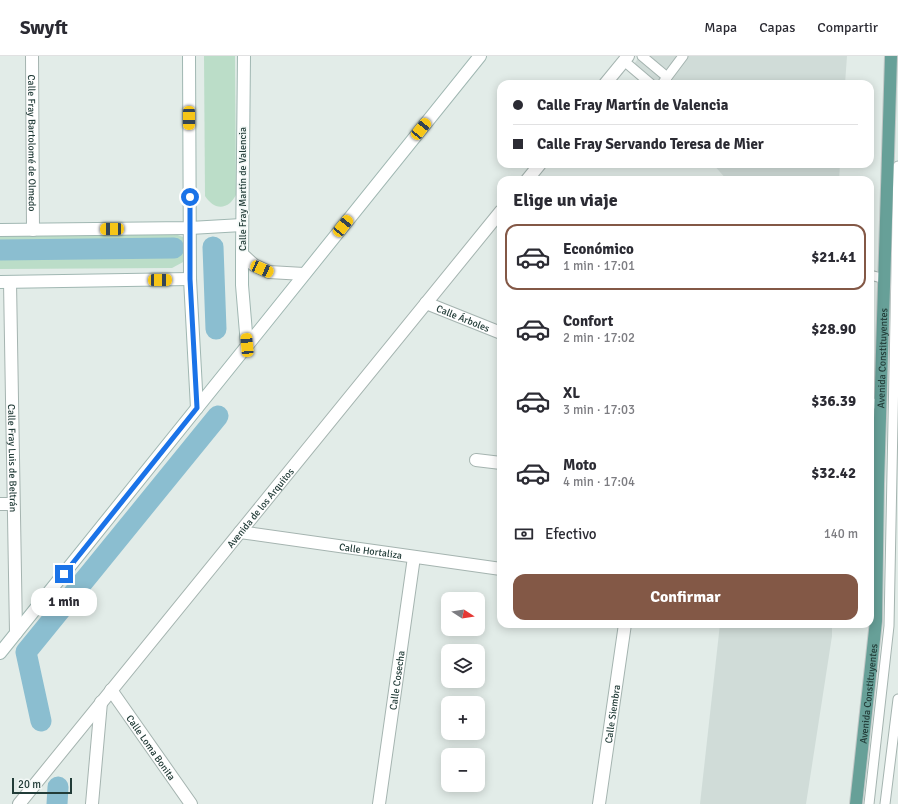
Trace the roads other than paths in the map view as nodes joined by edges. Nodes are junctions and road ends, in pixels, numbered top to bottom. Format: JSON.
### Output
{"nodes":[{"id":1,"x":32,"y":56,"type":"edge"},
{"id":2,"x":189,"y":56,"type":"edge"},
{"id":3,"x":244,"y":56,"type":"edge"},
{"id":4,"x":480,"y":56,"type":"edge"},
{"id":5,"x":642,"y":56,"type":"edge"},
{"id":6,"x":683,"y":56,"type":"edge"},
{"id":7,"x":891,"y":56,"type":"edge"},
{"id":8,"x":626,"y":58,"type":"edge"},
{"id":9,"x":608,"y":80,"type":"edge"},
{"id":10,"x":647,"y":80,"type":"edge"},
{"id":11,"x":663,"y":80,"type":"edge"},
{"id":12,"x":665,"y":80,"type":"edge"},
{"id":13,"x":898,"y":166,"type":"edge"},
{"id":14,"x":537,"y":168,"type":"edge"},
{"id":15,"x":530,"y":176,"type":"edge"},
{"id":16,"x":497,"y":216,"type":"edge"},
{"id":17,"x":242,"y":225,"type":"junction"},
{"id":18,"x":190,"y":228,"type":"junction"},
{"id":19,"x":0,"y":230,"type":"edge"},
{"id":20,"x":33,"y":230,"type":"junction"},
{"id":21,"x":242,"y":254,"type":"junction"},
{"id":22,"x":304,"y":274,"type":"junction"},
{"id":23,"x":874,"y":276,"type":"edge"},
{"id":24,"x":190,"y":279,"type":"junction"},
{"id":25,"x":884,"y":279,"type":"junction"},
{"id":26,"x":5,"y":282,"type":"edge"},
{"id":27,"x":426,"y":303,"type":"junction"},
{"id":28,"x":497,"y":331,"type":"edge"},
{"id":29,"x":247,"y":345,"type":"junction"},
{"id":30,"x":875,"y":404,"type":"edge"},
{"id":31,"x":197,"y":408,"type":"junction"},
{"id":32,"x":476,"y":460,"type":"dead end"},
{"id":33,"x":497,"y":463,"type":"edge"},
{"id":34,"x":874,"y":482,"type":"edge"},
{"id":35,"x":0,"y":504,"type":"edge"},
{"id":36,"x":13,"y":504,"type":"junction"},
{"id":37,"x":240,"y":532,"type":"junction"},
{"id":38,"x":874,"y":553,"type":"edge"},
{"id":39,"x":414,"y":557,"type":"junction"},
{"id":40,"x":497,"y":568,"type":"edge"},
{"id":41,"x":624,"y":628,"type":"edge"},
{"id":42,"x":872,"y":628,"type":"edge"},
{"id":43,"x":16,"y":633,"type":"junction"},
{"id":44,"x":0,"y":653,"type":"edge"},
{"id":45,"x":111,"y":690,"type":"junction"},
{"id":46,"x":898,"y":699,"type":"edge"},
{"id":47,"x":101,"y":702,"type":"junction"},
{"id":48,"x":32,"y":787,"type":"junction"},
{"id":49,"x":19,"y":804,"type":"edge"},
{"id":50,"x":31,"y":804,"type":"edge"},
{"id":51,"x":92,"y":804,"type":"edge"},
{"id":52,"x":191,"y":804,"type":"edge"},
{"id":53,"x":379,"y":804,"type":"edge"},
{"id":54,"x":599,"y":804,"type":"edge"},
{"id":55,"x":856,"y":804,"type":"edge"},
{"id":56,"x":869,"y":804,"type":"edge"},
{"id":57,"x":885,"y":804,"type":"edge"}],
"edges":[{"from":1,"to":20,"type":"street","name":"Calle Fray Bartolomé de Olmedo"},
{"from":2,"to":18,"type":"street"},
{"from":3,"to":17,"type":"street","name":"Calle Fray Martín de Valencia"},
{"from":4,"to":22,"type":"street"},
{"from":5,"to":11,"type":"lane"},
{"from":6,"to":12,"type":"lane"},
{"from":7,"to":25,"type":"main road","name":"Avenida Constituyentes"},
{"from":8,"to":9,"type":"street"},
{"from":8,"to":10,"type":"lane"},
{"from":13,"to":56,"type":"lane"},
{"from":14,"to":15,"type":"street"},
{"from":16,"to":27,"type":"street","name":"Avenida de los Arquitos"},
{"from":17,"to":18,"type":"street"},
{"from":17,"to":21,"type":"street","name":"Calle Fray Martín de Valencia"},
{"from":18,"to":20,"type":"street"},
{"from":18,"to":24,"type":"street"},
{"from":19,"to":20,"type":"street"},
{"from":21,"to":22,"type":"street"},
{"from":21,"to":29,"type":"street","name":"Calle Fray Martín de Valencia"},
{"from":22,"to":29,"type":"street"},
{"from":23,"to":25,"type":"lane"},
{"from":24,"to":26,"type":"street"},
{"from":24,"to":31,"type":"street"},
{"from":25,"to":30,"type":"main road","name":"Avenida Constituyentes"},
{"from":26,"to":36,"type":"street","name":"Calle Fray Luis de Beltrán"},
{"from":27,"to":28,"type":"street","name":"Calle Árboles"},
{"from":27,"to":37,"type":"street","name":"Avenida de los Arquitos"},
{"from":29,"to":31,"type":"street"},
{"from":30,"to":34,"type":"main road","name":"Avenida Constituyentes"},
{"from":31,"to":43,"type":"street"},
{"from":32,"to":33,"type":"street"},
{"from":34,"to":38,"type":"main road","name":"Avenida Constituyentes"},
{"from":35,"to":36,"type":"street"},
{"from":36,"to":43,"type":"street","name":"Calle Fray Luis de Beltrán"},
{"from":37,"to":39,"type":"street","name":"Calle Hortaliza"},
{"from":37,"to":45,"type":"street","name":"Avenida de los Arquitos"},
{"from":39,"to":40,"type":"street","name":"Calle Hortaliza"},
{"from":39,"to":53,"type":"street","name":"Calle Cosecha"},
{"from":41,"to":54,"type":"street","name":"Calle Siembra"},
{"from":42,"to":55,"type":"main road","name":"Avenida Constituyentes"},
{"from":43,"to":44,"type":"street"},
{"from":45,"to":47,"type":"street","name":"Avenida de los Arquitos"},
{"from":45,"to":52,"type":"street","name":"Calle Loma Bonita"},
{"from":46,"to":57,"type":"lane"},
{"from":47,"to":48,"type":"street","name":"Avenida de los Arquitos"},
{"from":47,"to":51,"type":"street"},
{"from":48,"to":49,"type":"street","name":"Avenida de los Arquitos"},
{"from":48,"to":50,"type":"street"}]}
